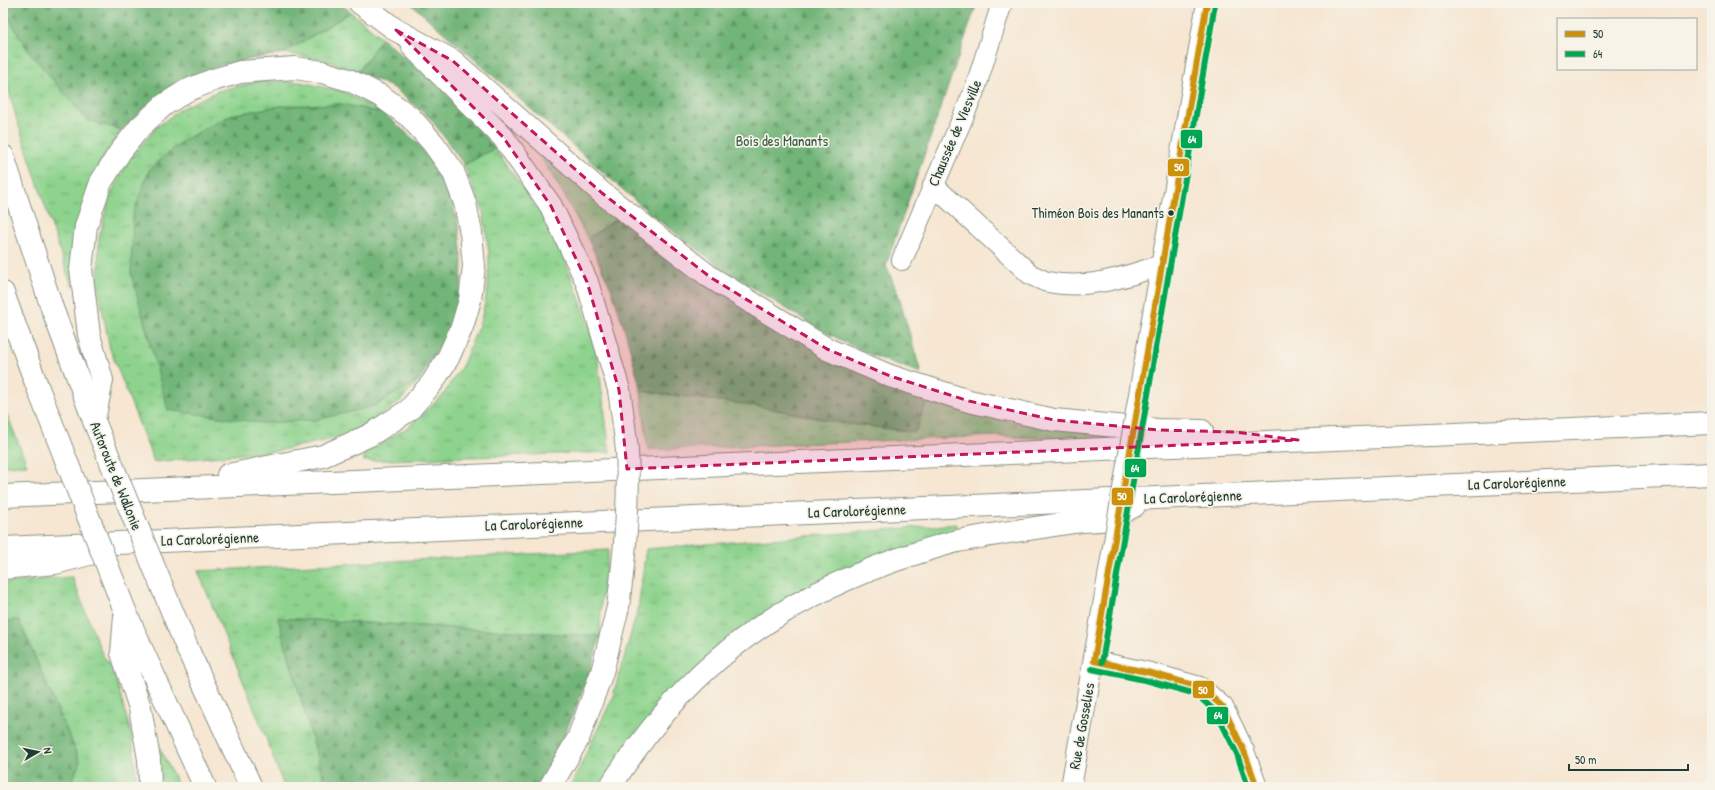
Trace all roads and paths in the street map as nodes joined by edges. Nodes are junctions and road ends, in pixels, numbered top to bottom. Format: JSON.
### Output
{"nodes":[{"id":1,"x":360,"y":3,"type":"edge"},
{"id":2,"x":1002,"y":3,"type":"edge"},
{"id":3,"x":1207,"y":3,"type":"edge"},
{"id":4,"x":396,"y":30,"type":"junction"},
{"id":5,"x":3,"y":156,"type":"edge"},
{"id":6,"x":933,"y":185,"type":"junction"},
{"id":7,"x":902,"y":260,"type":"dead end"},
{"id":8,"x":1161,"y":265,"type":"junction"},
{"id":9,"x":3,"y":292,"type":"edge"},
{"id":10,"x":8,"y":316,"type":"edge"},
{"id":11,"x":94,"y":420,"type":"junction"},
{"id":12,"x":1712,"y":423,"type":"edge"},
{"id":13,"x":1298,"y":440,"type":"junction"},
{"id":14,"x":1712,"y":474,"type":"edge"},
{"id":15,"x":168,"y":488,"type":"junction"},
{"id":16,"x":3,"y":496,"type":"edge"},
{"id":17,"x":1147,"y":499,"type":"junction"},
{"id":18,"x":135,"y":541,"type":"junction"},
{"id":19,"x":3,"y":548,"type":"edge"},
{"id":20,"x":3,"y":568,"type":"edge"},
{"id":21,"x":133,"y":653,"type":"junction"},
{"id":22,"x":1094,"y":661,"type":"junction"},
{"id":23,"x":150,"y":787,"type":"edge"},
{"id":24,"x":205,"y":787,"type":"edge"},
{"id":25,"x":251,"y":787,"type":"edge"},
{"id":26,"x":550,"y":787,"type":"edge"},
{"id":27,"x":610,"y":787,"type":"edge"},
{"id":28,"x":1071,"y":787,"type":"edge"},
{"id":29,"x":1257,"y":787,"type":"edge"}],
"edges":[{"from":1,"to":4,"type":"highway"},
{"from":2,"to":6,"type":"street","name":"Chaussée de Viesville"},
{"from":3,"to":8,"type":"street","name":"Rue de Gosselies"},
{"from":4,"to":13,"type":"highway"},
{"from":4,"to":26,"type":"highway","bridge":true},
{"from":5,"to":11,"type":"highway","name":"Autoroute de Wallonie"},
{"from":6,"to":7,"type":"street","name":"Chaussée de Viesville"},
{"from":6,"to":8,"type":"street"},
{"from":8,"to":22,"type":"street","name":"Rue de Gosselies","bridge":true},
{"from":9,"to":10,"type":"highway"},
{"from":10,"to":21,"type":"highway","bridge":true},
{"from":11,"to":15,"type":"highway"},
{"from":11,"to":25,"type":"highway","name":"Autoroute de Wallonie","bridge":true},
{"from":12,"to":13,"type":"highway"},
{"from":13,"to":15,"type":"highway"},
{"from":14,"to":17,"type":"highway","name":"La Carolorégienne"},
{"from":15,"to":16,"type":"highway"},
{"from":17,"to":18,"type":"highway","name":"La Carolorégienne"},
{"from":17,"to":27,"type":"highway"},
{"from":18,"to":19,"type":"highway","name":"La Carolorégienne"},
{"from":18,"to":20,"type":"highway"},
{"from":21,"to":23,"type":"highway"},
{"from":21,"to":24,"type":"highway"},
{"from":22,"to":28,"type":"street","name":"Rue de Gosselies"},
{"from":22,"to":29,"type":"street"}]}
